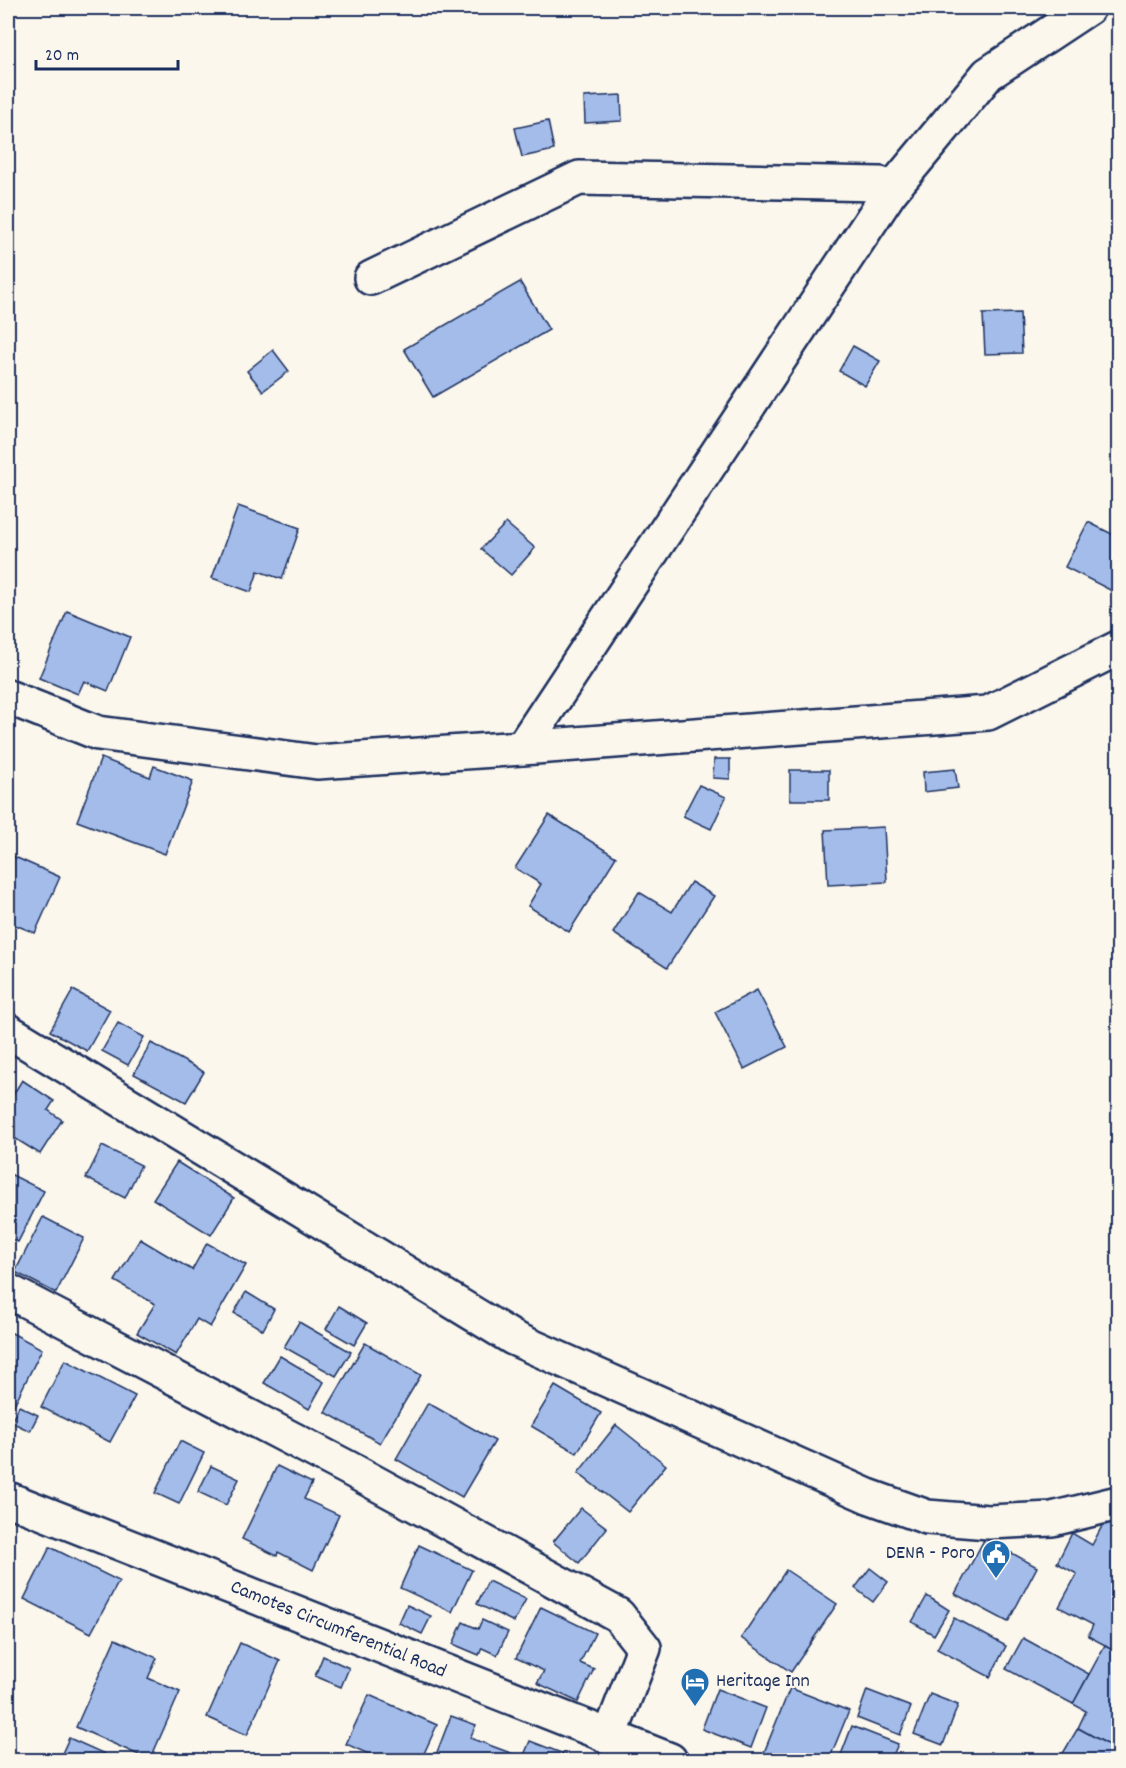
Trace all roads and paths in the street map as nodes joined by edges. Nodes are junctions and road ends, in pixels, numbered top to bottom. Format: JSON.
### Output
{"nodes":[{"id":1,"x":1088,"y":8,"type":"edge"},
{"id":2,"x":890,"y":192,"type":"junction"},
{"id":3,"x":371,"y":278,"type":"dead end"},
{"id":4,"x":1119,"y":648,"type":"edge"},
{"id":5,"x":8,"y":697,"type":"edge"},
{"id":6,"x":522,"y":748,"type":"junction"},
{"id":7,"x":8,"y":1031,"type":"edge"},
{"id":8,"x":8,"y":1291,"type":"edge"},
{"id":9,"x":8,"y":1498,"type":"edge"},
{"id":10,"x":1119,"y":1503,"type":"edge"},
{"id":11,"x":609,"y":1738,"type":"junction"},
{"id":12,"x":670,"y":1761,"type":"edge"}],
"edges":[{"from":1,"to":2,"type":"street"},
{"from":2,"to":3,"type":"street"},
{"from":2,"to":6,"type":"street"},
{"from":4,"to":6,"type":"street"},
{"from":5,"to":6,"type":"street"},
{"from":7,"to":10,"type":"street"},
{"from":8,"to":11,"type":"street"},
{"from":9,"to":11,"type":"street","name":"Camotes Circumferential Road"},
{"from":11,"to":12,"type":"street","name":"Camotes Circumferential Road"}]}
